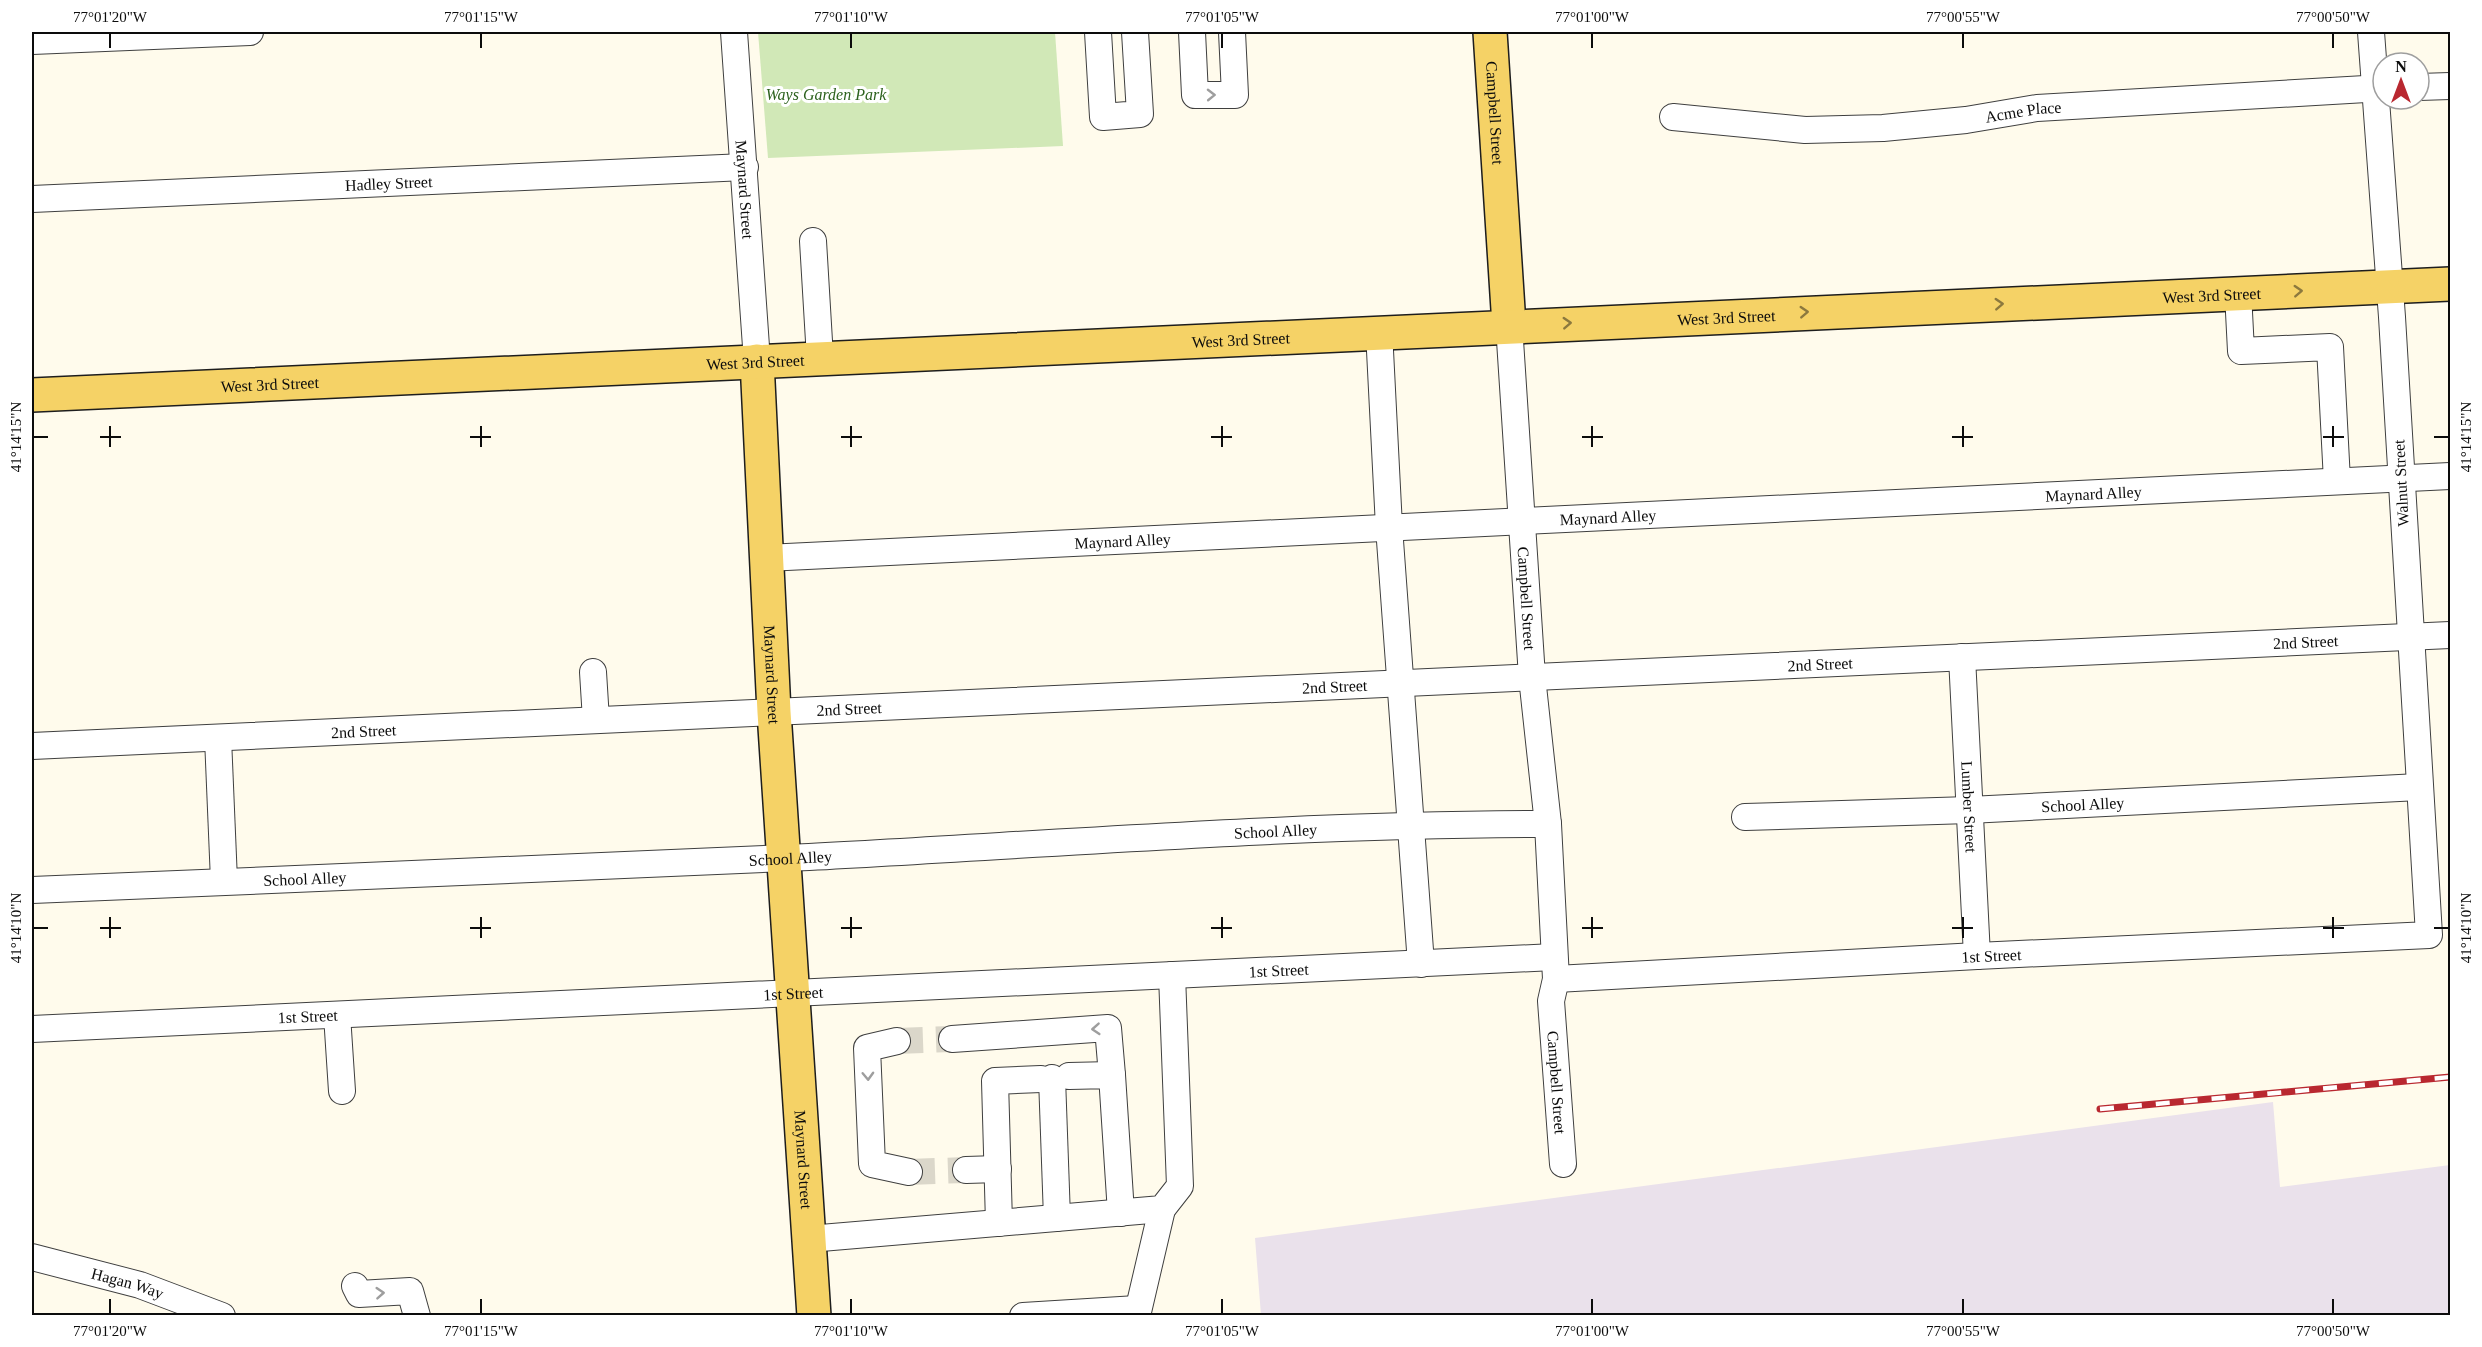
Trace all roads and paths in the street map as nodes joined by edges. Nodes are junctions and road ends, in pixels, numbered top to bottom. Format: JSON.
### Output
{"nodes":[{"id":1,"x":250,"y":32,"type":"edge"},
{"id":2,"x":734,"y":32,"type":"edge"},
{"id":3,"x":1098,"y":32,"type":"edge"},
{"id":4,"x":1135,"y":32,"type":"edge"},
{"id":5,"x":1191,"y":32,"type":"edge"},
{"id":6,"x":1232,"y":32,"type":"edge"},
{"id":7,"x":1490,"y":32,"type":"edge"},
{"id":8,"x":2371,"y":32,"type":"edge"},
{"id":9,"x":32,"y":41,"type":"edge"},
{"id":10,"x":2374,"y":51,"type":"edge"},
{"id":11,"x":2451,"y":86,"type":"edge"},
{"id":12,"x":2431,"y":87,"type":"edge"},
{"id":13,"x":2371,"y":88,"type":"edge"},
{"id":14,"x":2380,"y":111,"type":"edge"},
{"id":15,"x":1673,"y":117,"type":"dead end"},
{"id":16,"x":745,"y":167,"type":"junction"},
{"id":17,"x":32,"y":199,"type":"edge"},
{"id":18,"x":813,"y":241,"type":"dead end"},
{"id":19,"x":2451,"y":284,"type":"edge"},
{"id":20,"x":2390,"y":286,"type":"junction"},
{"id":21,"x":2238,"y":293,"type":"junction"},
{"id":22,"x":1509,"y":325,"type":"junction"},
{"id":23,"x":1379,"y":331,"type":"junction"},
{"id":24,"x":820,"y":358,"type":"junction"},
{"id":25,"x":757,"y":361,"type":"junction"},
{"id":26,"x":32,"y":395,"type":"edge"},
{"id":27,"x":2451,"y":476,"type":"edge"},
{"id":28,"x":2400,"y":478,"type":"junction"},
{"id":29,"x":2337,"y":481,"type":"junction"},
{"id":30,"x":1523,"y":520,"type":"junction"},
{"id":31,"x":1389,"y":527,"type":"junction"},
{"id":32,"x":766,"y":558,"type":"junction"},
{"id":33,"x":2451,"y":635,"type":"edge"},
{"id":34,"x":2410,"y":637,"type":"junction"},
{"id":35,"x":1962,"y":657,"type":"junction"},
{"id":36,"x":593,"y":672,"type":"dead end"},
{"id":37,"x":1532,"y":677,"type":"junction"},
{"id":38,"x":1401,"y":683,"type":"junction"},
{"id":39,"x":774,"y":712,"type":"junction"},
{"id":40,"x":596,"y":720,"type":"junction"},
{"id":41,"x":218,"y":738,"type":"junction"},
{"id":42,"x":32,"y":746,"type":"edge"},
{"id":43,"x":2419,"y":787,"type":"junction"},
{"id":44,"x":1969,"y":810,"type":"junction"},
{"id":45,"x":1745,"y":817,"type":"dead end"},
{"id":46,"x":1548,"y":824,"type":"junction"},
{"id":47,"x":1410,"y":825,"type":"junction"},
{"id":48,"x":783,"y":858,"type":"junction"},
{"id":49,"x":224,"y":881,"type":"junction"},
{"id":50,"x":32,"y":890,"type":"edge"},
{"id":51,"x":2429,"y":935,"type":"joint"},
{"id":52,"x":1977,"y":956,"type":"junction"},
{"id":53,"x":1421,"y":964,"type":"junction"},
{"id":54,"x":1555,"y":968,"type":"junction"},
{"id":55,"x":1172,"y":975,"type":"junction"},
{"id":56,"x":793,"y":993,"type":"junction"},
{"id":57,"x":337,"y":1015,"type":"junction"},
{"id":58,"x":32,"y":1029,"type":"edge"},
{"id":59,"x":952,"y":1039,"type":"tunnel mouth"},
{"id":60,"x":897,"y":1041,"type":"tunnel mouth"},
{"id":61,"x":1112,"y":1075,"type":"junction"},
{"id":62,"x":1054,"y":1078,"type":"junction"},
{"id":63,"x":342,"y":1090,"type":"dead end"},
{"id":64,"x":1563,"y":1164,"type":"dead end"},
{"id":65,"x":998,"y":1169,"type":"junction"},
{"id":66,"x":966,"y":1170,"type":"tunnel mouth"},
{"id":67,"x":909,"y":1172,"type":"tunnel mouth"},
{"id":68,"x":1162,"y":1209,"type":"junction"},
{"id":69,"x":1121,"y":1213,"type":"junction"},
{"id":70,"x":1058,"y":1218,"type":"junction"},
{"id":71,"x":999,"y":1223,"type":"junction"},
{"id":72,"x":809,"y":1239,"type":"junction"},
{"id":73,"x":32,"y":1257,"type":"edge"},
{"id":74,"x":355,"y":1286,"type":"dead end"},
{"id":75,"x":1137,"y":1312,"type":"edge"},
{"id":76,"x":222,"y":1316,"type":"edge"},
{"id":77,"x":417,"y":1316,"type":"edge"},
{"id":78,"x":814,"y":1316,"type":"edge"},
{"id":79,"x":1023,"y":1316,"type":"edge"}],
"edges":[{"from":1,"to":9,"type":"street"},
{"from":2,"to":16,"type":"street","name":"Maynard Street"},
{"from":3,"to":4,"type":"street"},
{"from":5,"to":6,"type":"street","one_way":true},
{"from":7,"to":22,"type":"main road","name":"Campbell Street"},
{"from":8,"to":10,"type":"street","name":"Walnut Street"},
{"from":11,"to":12,"type":"street"},
{"from":13,"to":15,"type":"street","name":"Acme Place"},
{"from":14,"to":20,"type":"street","name":"Walnut Street"},
{"from":16,"to":17,"type":"street","name":"Hadley Street"},
{"from":16,"to":25,"type":"street","name":"Maynard Street"},
{"from":18,"to":24,"type":"street"},
{"from":19,"to":20,"type":"main road","name":"West 3rd Street"},
{"from":21,"to":20,"type":"main road","name":"West 3rd Street","one_way":true},
{"from":20,"to":28,"type":"street","name":"Walnut Street"},
{"from":22,"to":21,"type":"main road","name":"West 3rd Street","one_way":true},
{"from":21,"to":29,"type":"street"},
{"from":22,"to":23,"type":"main road","name":"West 3rd Street"},
{"from":22,"to":30,"type":"street","name":"Campbell Street"},
{"from":23,"to":24,"type":"main road","name":"West 3rd Street"},
{"from":23,"to":31,"type":"street"},
{"from":24,"to":25,"type":"main road","name":"West 3rd Street"},
{"from":25,"to":26,"type":"main road","name":"West 3rd Street"},
{"from":25,"to":32,"type":"main road","name":"Maynard Street"},
{"from":27,"to":28,"type":"street","name":"Maynard Alley"},
{"from":28,"to":29,"type":"street","name":"Maynard Alley"},
{"from":28,"to":34,"type":"street","name":"Walnut Street"},
{"from":29,"to":30,"type":"street","name":"Maynard Alley"},
{"from":30,"to":31,"type":"street","name":"Maynard Alley"},
{"from":30,"to":37,"type":"street","name":"Campbell Street"},
{"from":31,"to":32,"type":"street","name":"Maynard Alley"},
{"from":31,"to":38,"type":"street"},
{"from":32,"to":39,"type":"main road","name":"Maynard Street"},
{"from":33,"to":34,"type":"street","name":"2nd Street"},
{"from":34,"to":35,"type":"street","name":"2nd Street"},
{"from":34,"to":43,"type":"street","name":"Walnut Street"},
{"from":35,"to":37,"type":"street","name":"2nd Street"},
{"from":35,"to":44,"type":"street","name":"Lumber Street"},
{"from":36,"to":40,"type":"street"},
{"from":37,"to":38,"type":"street","name":"2nd Street"},
{"from":37,"to":46,"type":"street","name":"Campbell Street"},
{"from":38,"to":39,"type":"street","name":"2nd Street"},
{"from":38,"to":47,"type":"street"},
{"from":39,"to":40,"type":"street","name":"2nd Street"},
{"from":39,"to":48,"type":"main road","name":"Maynard Street"},
{"from":40,"to":41,"type":"street","name":"2nd Street"},
{"from":41,"to":42,"type":"street","name":"2nd Street"},
{"from":41,"to":49,"type":"street"},
{"from":43,"to":44,"type":"street","name":"School Alley"},
{"from":43,"to":51,"type":"street","name":"Walnut Street"},
{"from":44,"to":45,"type":"street","name":"School Alley"},
{"from":44,"to":52,"type":"street","name":"Lumber Street"},
{"from":46,"to":47,"type":"street","name":"School Alley"},
{"from":46,"to":54,"type":"street","name":"Campbell Street"},
{"from":47,"to":48,"type":"street","name":"School Alley"},
{"from":47,"to":53,"type":"street"},
{"from":48,"to":49,"type":"street","name":"School Alley"},
{"from":48,"to":56,"type":"main road","name":"Maynard Street"},
{"from":49,"to":50,"type":"street","name":"School Alley"},
{"from":51,"to":52,"type":"street","name":"1st Street"},
{"from":52,"to":54,"type":"street","name":"1st Street"},
{"from":53,"to":54,"type":"street","name":"1st Street"},
{"from":53,"to":55,"type":"street","name":"1st Street"},
{"from":54,"to":64,"type":"street","name":"Campbell Street"},
{"from":55,"to":56,"type":"street","name":"1st Street"},
{"from":55,"to":68,"type":"street"},
{"from":56,"to":57,"type":"street","name":"1st Street"},
{"from":56,"to":72,"type":"main road","name":"Maynard Street"},
{"from":57,"to":58,"type":"street","name":"1st Street"},
{"from":57,"to":63,"type":"street"},
{"from":61,"to":59,"type":"street","one_way":true},
{"from":60,"to":67,"type":"street","one_way":true},
{"from":61,"to":62,"type":"street"},
{"from":61,"to":69,"type":"street"},
{"from":62,"to":65,"type":"street"},
{"from":62,"to":70,"type":"street"},
{"from":65,"to":66,"type":"street"},
{"from":65,"to":71,"type":"street"},
{"from":68,"to":69,"type":"street"},
{"from":68,"to":75,"type":"street"},
{"from":69,"to":70,"type":"street"},
{"from":70,"to":71,"type":"street"},
{"from":71,"to":72,"type":"street"},
{"from":72,"to":78,"type":"main road","name":"Maynard Street"},
{"from":73,"to":76,"type":"street","name":"Hagan Way"},
{"from":74,"to":77,"type":"street","one_way":true},
{"from":75,"to":79,"type":"street"}]}
